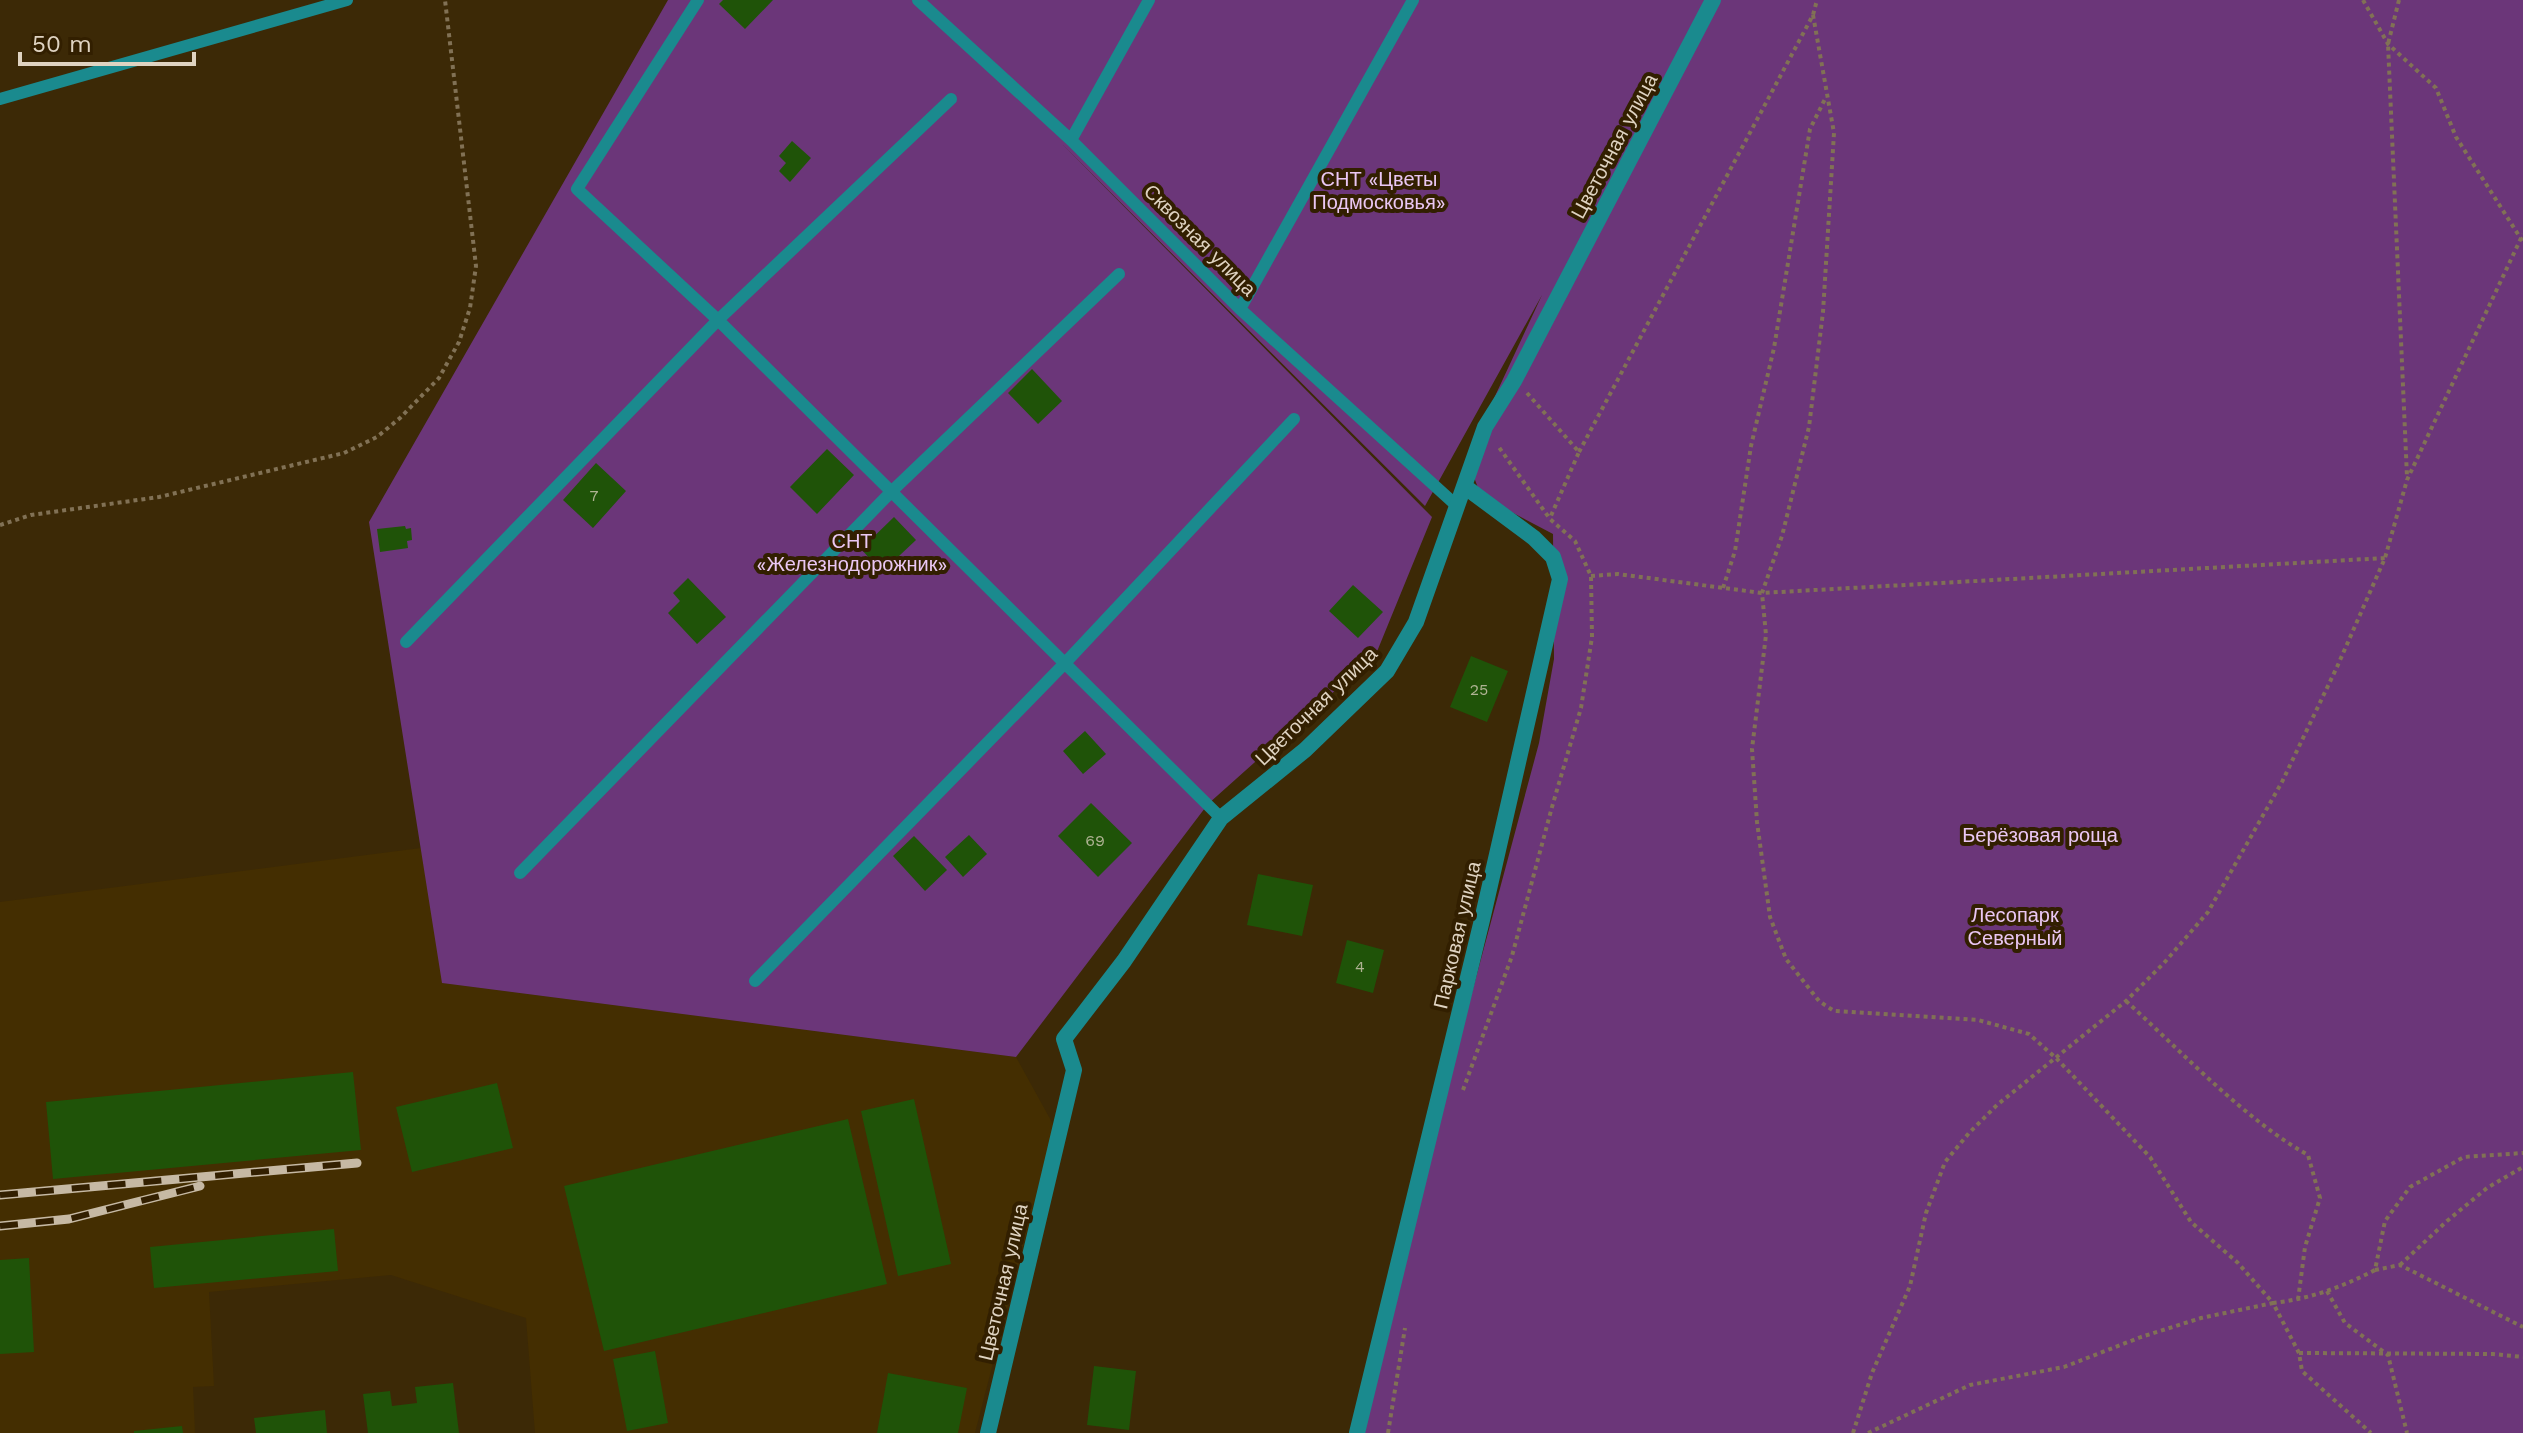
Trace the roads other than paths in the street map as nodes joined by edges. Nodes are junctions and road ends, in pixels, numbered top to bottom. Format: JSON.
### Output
{"nodes":[{"id":1,"x":347,"y":0,"type":"edge"},
{"id":2,"x":698,"y":0,"type":"edge"},
{"id":3,"x":918,"y":0,"type":"edge"},
{"id":4,"x":1149,"y":0,"type":"edge"},
{"id":5,"x":1413,"y":0,"type":"edge"},
{"id":6,"x":1713,"y":0,"type":"edge"},
{"id":7,"x":0,"y":99,"type":"edge"},
{"id":8,"x":951,"y":99,"type":"dead end"},
{"id":9,"x":1071,"y":140,"type":"junction"},
{"id":10,"x":1119,"y":274,"type":"dead end"},
{"id":11,"x":1240,"y":309,"type":"junction"},
{"id":12,"x":718,"y":320,"type":"junction"},
{"id":13,"x":1294,"y":419,"type":"dead end"},
{"id":14,"x":1464,"y":486,"type":"junction"},
{"id":15,"x":892,"y":491,"type":"junction"},
{"id":16,"x":1457,"y":506,"type":"junction"},
{"id":17,"x":406,"y":642,"type":"dead end"},
{"id":18,"x":1066,"y":662,"type":"junction"},
{"id":19,"x":1221,"y":818,"type":"junction"},
{"id":20,"x":520,"y":873,"type":"dead end"},
{"id":21,"x":755,"y":981,"type":"dead end"},
{"id":22,"x":988,"y":1433,"type":"edge"},
{"id":23,"x":1357,"y":1433,"type":"edge"}],
"edges":[{"from":1,"to":7,"type":"lane"},
{"from":2,"to":12,"type":"lane"},
{"from":3,"to":9,"type":"lane","name":"Сквозная улица"},
{"from":4,"to":9,"type":"lane"},
{"from":5,"to":11,"type":"lane"},
{"from":6,"to":14,"type":"street","name":"Цветочная улица"},
{"from":8,"to":12,"type":"lane"},
{"from":9,"to":11,"type":"lane","name":"Сквозная улица"},
{"from":10,"to":15,"type":"lane"},
{"from":11,"to":16,"type":"lane","name":"Сквозная улица"},
{"from":12,"to":15,"type":"lane"},
{"from":12,"to":17,"type":"lane"},
{"from":13,"to":18,"type":"lane"},
{"from":14,"to":16,"type":"street","name":"Цветочная улица"},
{"from":14,"to":23,"type":"street","name":"Парковая улица"},
{"from":15,"to":18,"type":"lane"},
{"from":15,"to":20,"type":"lane"},
{"from":16,"to":19,"type":"street","name":"Цветочная улица"},
{"from":18,"to":19,"type":"lane"},
{"from":18,"to":21,"type":"lane"},
{"from":19,"to":22,"type":"street","name":"Цветочная улица"}]}
